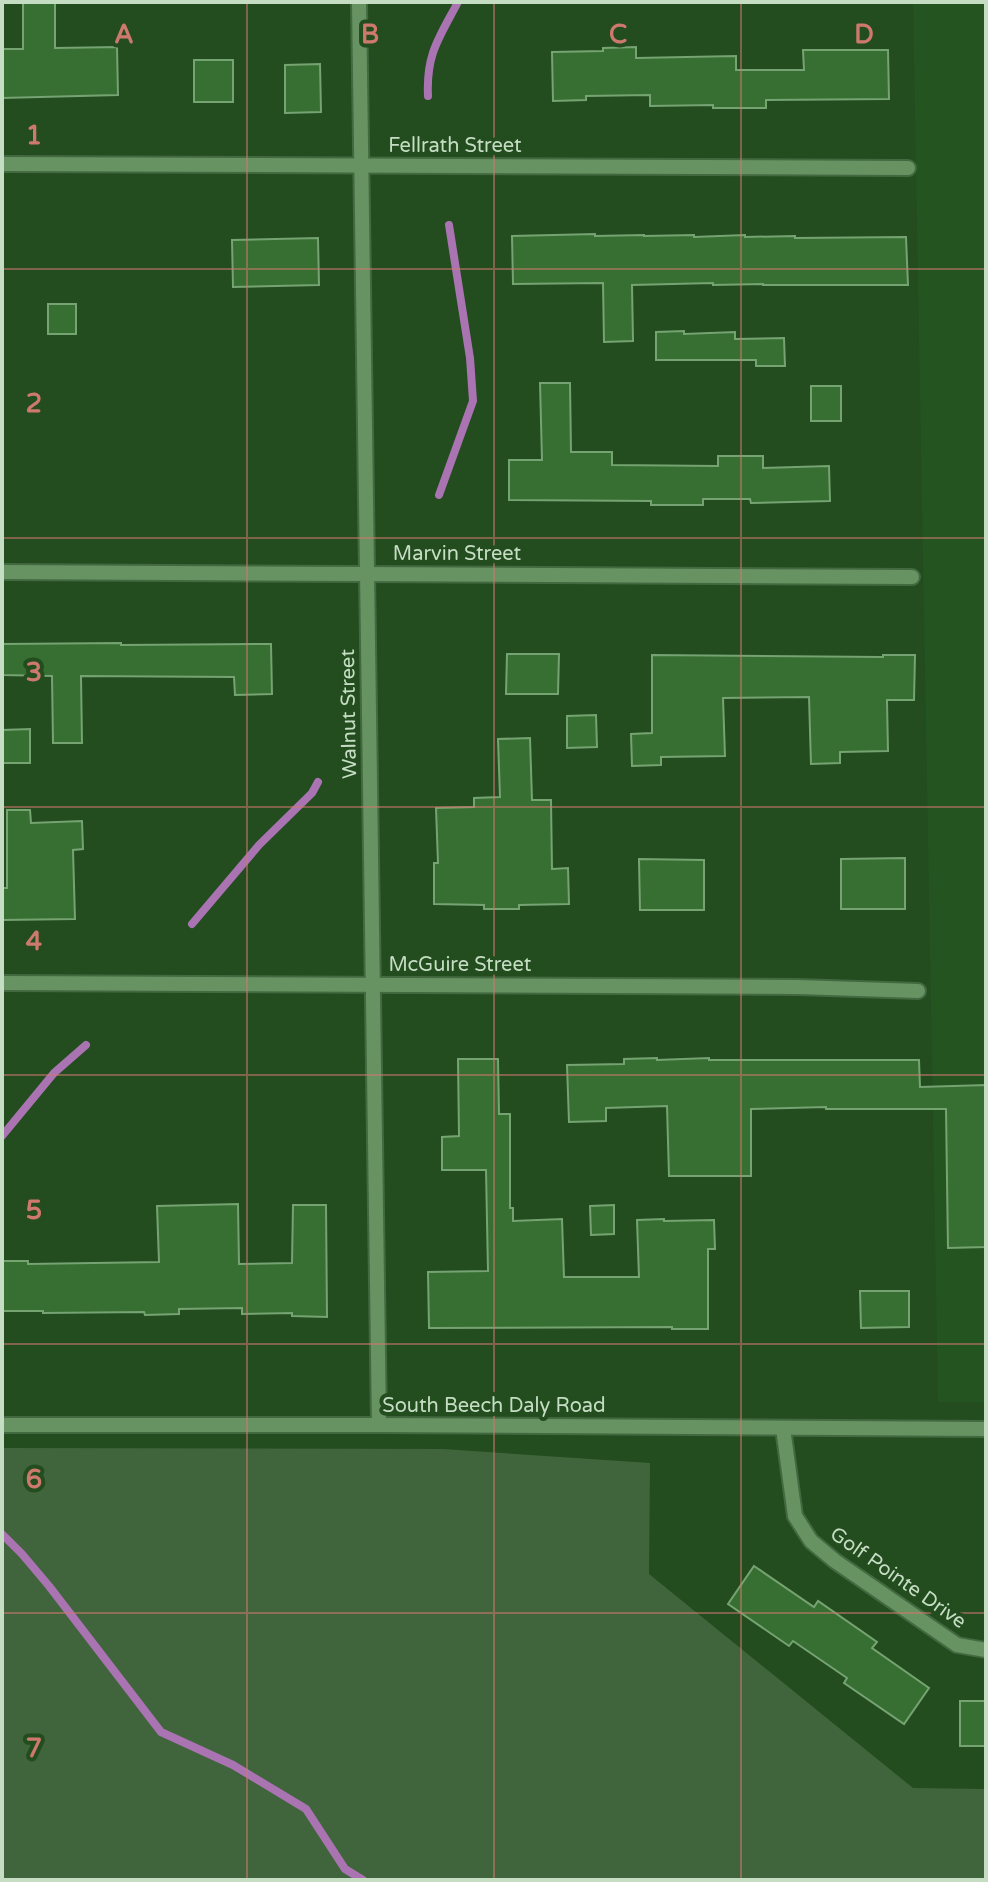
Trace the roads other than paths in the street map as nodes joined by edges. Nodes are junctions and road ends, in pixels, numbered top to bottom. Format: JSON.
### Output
{"nodes":[{"id":1,"x":359,"y":2,"type":"edge"},
{"id":2,"x":2,"y":164,"type":"edge"},
{"id":3,"x":360,"y":166,"type":"junction"},
{"id":4,"x":908,"y":168,"type":"dead end"},
{"id":5,"x":2,"y":572,"type":"edge"},
{"id":6,"x":367,"y":574,"type":"junction"},
{"id":7,"x":912,"y":577,"type":"dead end"},
{"id":8,"x":2,"y":983,"type":"edge"},
{"id":9,"x":372,"y":985,"type":"junction"},
{"id":10,"x":918,"y":991,"type":"dead end"},
{"id":11,"x":2,"y":1425,"type":"edge"},
{"id":12,"x":379,"y":1425,"type":"junction"},
{"id":13,"x":783,"y":1428,"type":"junction"},
{"id":14,"x":986,"y":1429,"type":"edge"},
{"id":15,"x":986,"y":1650,"type":"edge"}],
"edges":[{"from":1,"to":3,"type":"street","name":"Walnut Street"},
{"from":2,"to":3,"type":"street","name":"Fellrath Street"},
{"from":3,"to":4,"type":"street","name":"Fellrath Street"},
{"from":3,"to":6,"type":"street","name":"Walnut Street"},
{"from":5,"to":6,"type":"street","name":"Marvin Street"},
{"from":6,"to":7,"type":"street","name":"Marvin Street"},
{"from":6,"to":9,"type":"street","name":"Walnut Street"},
{"from":8,"to":9,"type":"street","name":"McGuire Street"},
{"from":9,"to":10,"type":"street","name":"McGuire Street"},
{"from":9,"to":12,"type":"street","name":"Walnut Street"},
{"from":11,"to":12,"type":"street","name":"South Beech Daly Road"},
{"from":12,"to":13,"type":"street","name":"South Beech Daly Road"},
{"from":13,"to":14,"type":"street","name":"South Beech Daly Road"},
{"from":13,"to":15,"type":"street","name":"Golf Pointe Drive"}]}
